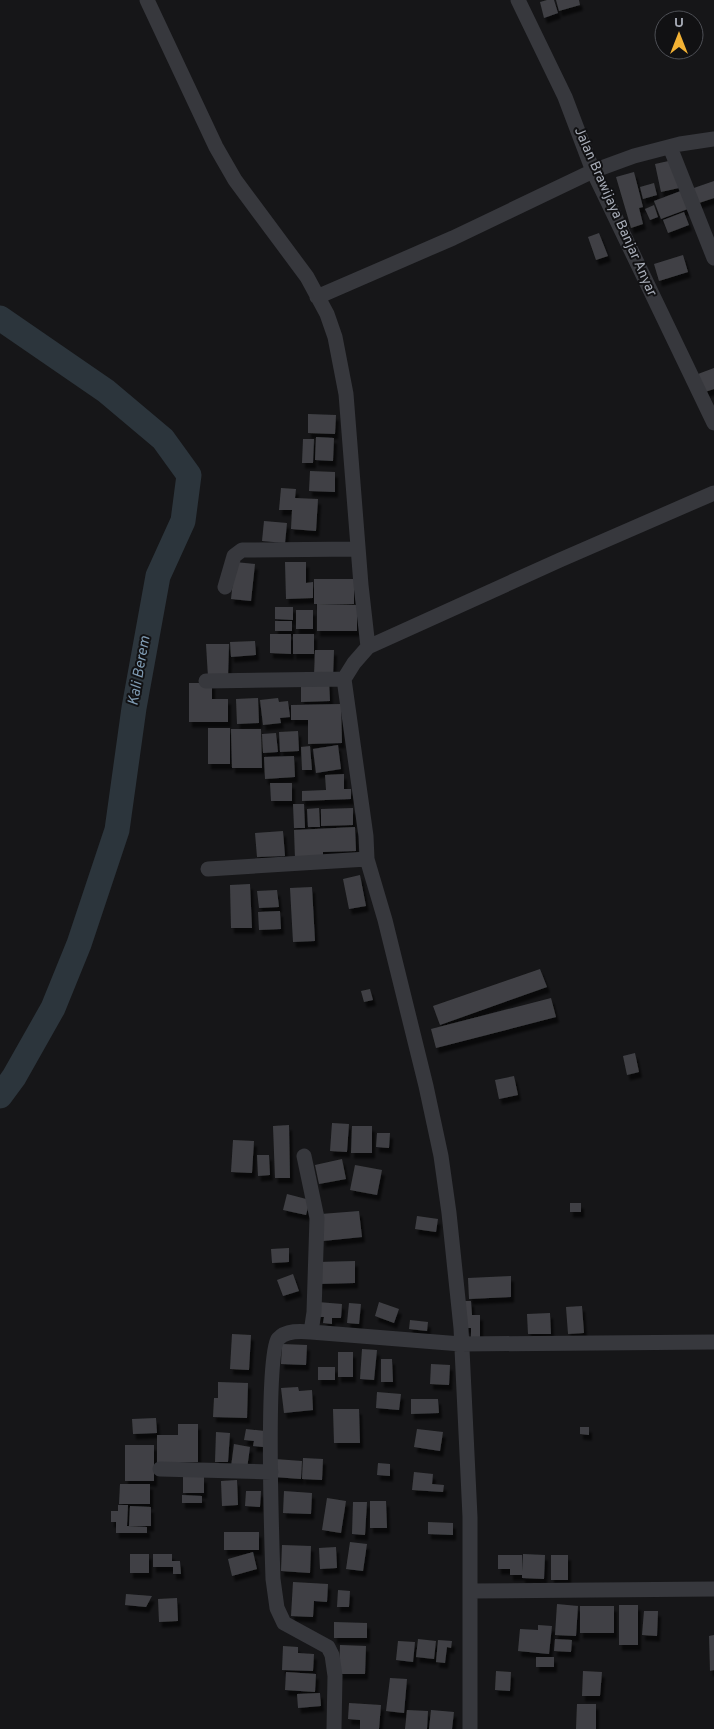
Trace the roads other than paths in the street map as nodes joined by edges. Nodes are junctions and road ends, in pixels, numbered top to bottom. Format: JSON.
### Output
{"nodes":[{"id":1,"x":147,"y":0,"type":"edge"},
{"id":2,"x":518,"y":0,"type":"edge"},
{"id":3,"x":714,"y":139,"type":"edge"},
{"id":4,"x":670,"y":147,"type":"junction"},
{"id":5,"x":594,"y":171,"type":"junction"},
{"id":6,"x":714,"y":258,"type":"edge"},
{"id":7,"x":318,"y":297,"type":"junction"},
{"id":8,"x":714,"y":423,"type":"edge"},
{"id":9,"x":714,"y":493,"type":"edge"},
{"id":10,"x":358,"y":548,"type":"junction"},
{"id":11,"x":225,"y":587,"type":"dead end"},
{"id":12,"x":368,"y":647,"type":"junction"},
{"id":13,"x":344,"y":679,"type":"junction"},
{"id":14,"x":206,"y":681,"type":"dead end"},
{"id":15,"x":367,"y":859,"type":"junction"},
{"id":16,"x":208,"y":869,"type":"dead end"},
{"id":17,"x":304,"y":1156,"type":"dead end"},
{"id":18,"x":311,"y":1332,"type":"junction"},
{"id":19,"x":714,"y":1342,"type":"edge"},
{"id":20,"x":461,"y":1344,"type":"junction"},
{"id":21,"x":160,"y":1469,"type":"dead end"},
{"id":22,"x":271,"y":1472,"type":"junction"},
{"id":23,"x":714,"y":1589,"type":"edge"},
{"id":24,"x":470,"y":1591,"type":"junction"},
{"id":25,"x":334,"y":1729,"type":"edge"},
{"id":26,"x":470,"y":1729,"type":"edge"}],
"edges":[{"from":1,"to":7,"type":"street"},
{"from":2,"to":5,"type":"street","name":"Jalan Brawijaya Banjar Anyar"},
{"from":3,"to":4,"type":"street"},
{"from":4,"to":5,"type":"street"},
{"from":4,"to":6,"type":"street"},
{"from":5,"to":7,"type":"street"},
{"from":5,"to":8,"type":"street","name":"Jalan Brawijaya Banjar Anyar"},
{"from":7,"to":10,"type":"street"},
{"from":9,"to":12,"type":"street"},
{"from":10,"to":11,"type":"street"},
{"from":10,"to":12,"type":"street"},
{"from":12,"to":13,"type":"street"},
{"from":13,"to":14,"type":"street"},
{"from":13,"to":15,"type":"street"},
{"from":15,"to":16,"type":"street"},
{"from":15,"to":20,"type":"street"},
{"from":17,"to":18,"type":"street"},
{"from":18,"to":20,"type":"street"},
{"from":18,"to":22,"type":"street"},
{"from":19,"to":20,"type":"street"},
{"from":20,"to":24,"type":"street"},
{"from":21,"to":22,"type":"street"},
{"from":22,"to":25,"type":"street"},
{"from":23,"to":24,"type":"street"},
{"from":24,"to":26,"type":"street"}]}
